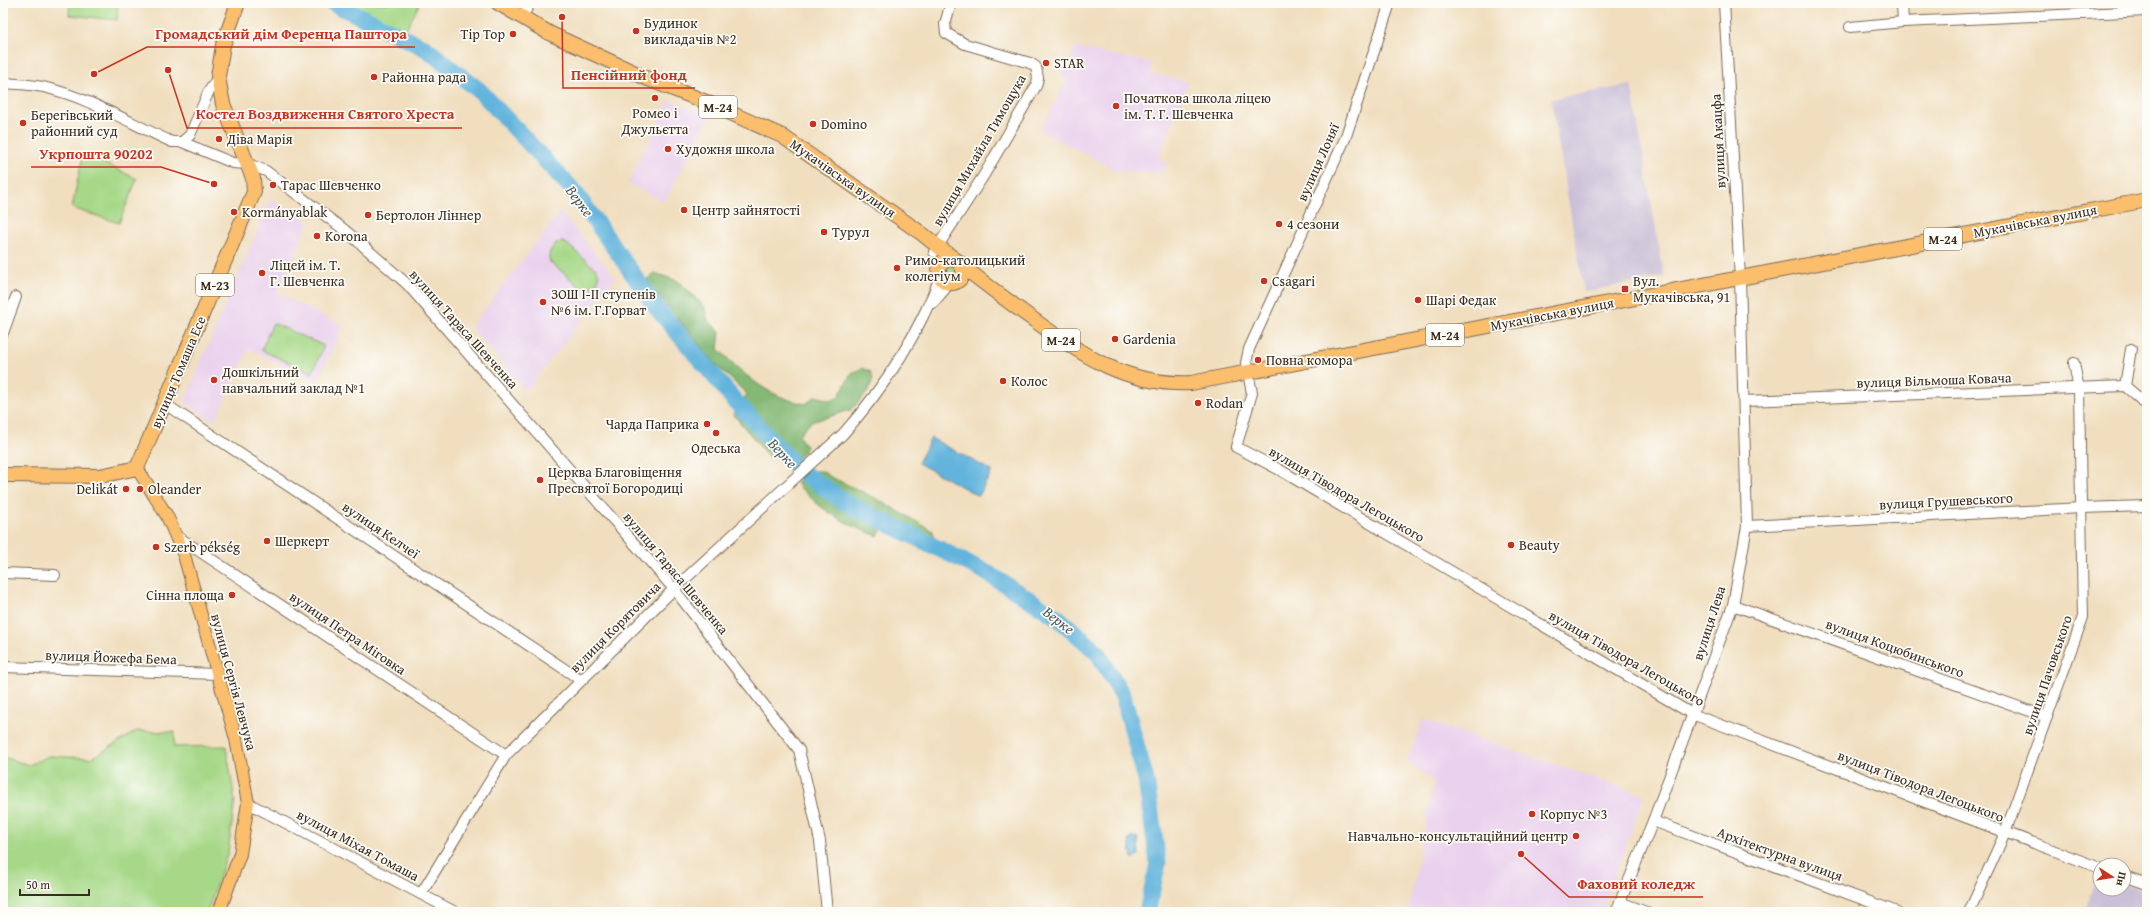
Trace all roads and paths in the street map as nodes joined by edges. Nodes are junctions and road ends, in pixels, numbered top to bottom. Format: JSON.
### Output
{"nodes":[{"id":1,"x":238,"y":3,"type":"edge"},
{"id":2,"x":498,"y":3,"type":"edge"},
{"id":3,"x":530,"y":3,"type":"edge"},
{"id":4,"x":951,"y":3,"type":"edge"},
{"id":5,"x":1390,"y":3,"type":"edge"},
{"id":6,"x":1724,"y":3,"type":"edge"},
{"id":7,"x":1902,"y":3,"type":"edge"},
{"id":8,"x":2147,"y":11,"type":"edge"},
{"id":9,"x":522,"y":17,"type":"junction"},
{"id":10,"x":1903,"y":22,"type":"junction"},
{"id":11,"x":1850,"y":27,"type":"dead end"},
{"id":12,"x":218,"y":77,"type":"junction"},
{"id":13,"x":3,"y":83,"type":"edge"},
{"id":14,"x":182,"y":142,"type":"junction"},
{"id":15,"x":248,"y":164,"type":"junction"},
{"id":16,"x":2147,"y":200,"type":"edge"},
{"id":17,"x":936,"y":249,"type":"junction"},
{"id":18,"x":959,"y":263,"type":"junction"},
{"id":19,"x":947,"y":277,"type":"junction"},
{"id":20,"x":1740,"y":278,"type":"junction"},
{"id":21,"x":982,"y":281,"type":"junction"},
{"id":22,"x":16,"y":297,"type":"dead end"},
{"id":23,"x":3,"y":334,"type":"edge"},
{"id":24,"x":2131,"y":349,"type":"dead end"},
{"id":25,"x":2074,"y":363,"type":"dead end"},
{"id":26,"x":1247,"y":373,"type":"junction"},
{"id":27,"x":2124,"y":386,"type":"junction"},
{"id":28,"x":2079,"y":390,"type":"junction"},
{"id":29,"x":1744,"y":401,"type":"junction"},
{"id":30,"x":165,"y":404,"type":"junction"},
{"id":31,"x":2147,"y":405,"type":"edge"},
{"id":32,"x":137,"y":468,"type":"junction"},
{"id":33,"x":3,"y":475,"type":"edge"},
{"id":34,"x":2147,"y":506,"type":"edge"},
{"id":35,"x":2082,"y":508,"type":"junction"},
{"id":36,"x":1747,"y":526,"type":"junction"},
{"id":37,"x":175,"y":535,"type":"junction"},
{"id":38,"x":3,"y":574,"type":"edge"},
{"id":39,"x":55,"y":575,"type":"dead end"},
{"id":40,"x":674,"y":588,"type":"junction"},
{"id":41,"x":1733,"y":605,"type":"junction"},
{"id":42,"x":3,"y":667,"type":"edge"},
{"id":43,"x":218,"y":674,"type":"junction"},
{"id":44,"x":582,"y":680,"type":"junction"},
{"id":45,"x":1692,"y":714,"type":"junction"},
{"id":46,"x":2047,"y":717,"type":"junction"},
{"id":47,"x":506,"y":755,"type":"junction"},
{"id":48,"x":248,"y":803,"type":"junction"},
{"id":49,"x":1652,"y":821,"type":"junction"},
{"id":50,"x":2005,"y":833,"type":"junction"},
{"id":51,"x":2092,"y":865,"type":"edge"},
{"id":52,"x":2132,"y":879,"type":"edge"},
{"id":53,"x":2147,"y":884,"type":"edge"},
{"id":54,"x":421,"y":894,"type":"junction"},
{"id":55,"x":1620,"y":902,"type":"junction"},
{"id":56,"x":219,"y":912,"type":"edge"},
{"id":57,"x":455,"y":912,"type":"edge"},
{"id":58,"x":827,"y":912,"type":"edge"},
{"id":59,"x":1616,"y":912,"type":"edge"},
{"id":60,"x":1646,"y":912,"type":"edge"},
{"id":61,"x":1897,"y":912,"type":"edge"},
{"id":62,"x":1969,"y":912,"type":"edge"}],
"edges":[{"from":1,"to":12,"type":"highway","number":"М-23"},
{"from":2,"to":9,"type":"highway","name":"Мукачівська вулиця","number":"М-24"},
{"from":3,"to":9,"type":"street"},
{"from":4,"to":17,"type":"street","name":"вулиця Михайла Тимощука"},
{"from":5,"to":26,"type":"street","name":"вулиця Лоняї"},
{"from":6,"to":20,"type":"street","name":"вулиця Акацфа"},
{"from":7,"to":10,"type":"street"},
{"from":8,"to":10,"type":"street"},
{"from":9,"to":17,"type":"highway","name":"Мукачівська вулиця","number":"М-24"},
{"from":10,"to":11,"type":"street"},
{"from":12,"to":14,"type":"street"},
{"from":12,"to":15,"type":"highway","number":"М-23"},
{"from":13,"to":14,"type":"street","name":"вулиця Тараса Шевченка"},
{"from":14,"to":15,"type":"street","name":"вулиця Тараса Шевченка"},
{"from":15,"to":30,"type":"highway","name":"вулиця Томаша Есе","number":"М-23"},
{"from":15,"to":40,"type":"street","name":"вулиця Тараса Шевченка"},
{"from":16,"to":20,"type":"highway","name":"Мукачівська вулиця","number":"М-24"},
{"from":17,"to":18,"type":"highway","name":"Мукачівська вулиця","number":"М-24"},
{"from":17,"to":19,"type":"highway","name":"Мукачівська вулиця","number":"М-24"},
{"from":18,"to":19,"type":"highway"},
{"from":18,"to":19,"type":"highway"},
{"from":18,"to":21,"type":"highway","name":"Мукачівська вулиця","number":"М-24"},
{"from":19,"to":21,"type":"highway"},
{"from":19,"to":40,"type":"street","name":"вулиця Корятовича"},
{"from":20,"to":26,"type":"highway","name":"Мукачівська вулиця","number":"М-24"},
{"from":20,"to":29,"type":"street","name":"вулиця Лева"},
{"from":21,"to":26,"type":"highway","name":"Мукачівська вулиця","number":"М-24"},
{"from":22,"to":23,"type":"street"},
{"from":24,"to":27,"type":"street"},
{"from":25,"to":28,"type":"street","name":"вулиця Пачовського"},
{"from":26,"to":45,"type":"street","name":"вулиця Тіводора Легоцького"},
{"from":27,"to":28,"type":"street","name":"вулиця Вільмоша Ковача"},
{"from":27,"to":31,"type":"street"},
{"from":28,"to":29,"type":"street","name":"вулиця Вільмоша Ковача"},
{"from":28,"to":35,"type":"street","name":"вулиця Пачовського"},
{"from":29,"to":36,"type":"street","name":"вулиця Лева"},
{"from":30,"to":32,"type":"highway","name":"вулиця Томаша Есе","number":"М-23"},
{"from":30,"to":44,"type":"street","name":"вулиця Келчеї"},
{"from":32,"to":33,"type":"highway"},
{"from":32,"to":37,"type":"main road","name":"вулиця Сергія Левчука"},
{"from":34,"to":35,"type":"street","name":"вулиця Грушевського"},
{"from":35,"to":36,"type":"street","name":"вулиця Грушевського"},
{"from":35,"to":46,"type":"street","name":"вулиця Пачовського"},
{"from":36,"to":41,"type":"street","name":"вулиця Лева"},
{"from":37,"to":43,"type":"main road","name":"вулиця Сергія Левчука"},
{"from":37,"to":47,"type":"street","name":"вулиця Петра Міговка"},
{"from":38,"to":39,"type":"street"},
{"from":40,"to":44,"type":"street","name":"вулиця Корятовича"},
{"from":40,"to":58,"type":"street","name":"вулиця Тараса Шевченка"},
{"from":41,"to":45,"type":"street","name":"вулиця Лева"},
{"from":41,"to":46,"type":"street","name":"вулиця Коцюбинського"},
{"from":42,"to":43,"type":"street","name":"вулиця Йожефа Бема"},
{"from":43,"to":48,"type":"main road","name":"вулиця Сергія Левчука"},
{"from":44,"to":47,"type":"street","name":"вулиця Корятовича"},
{"from":45,"to":49,"type":"street","name":"вулиця Лева"},
{"from":45,"to":50,"type":"street","name":"вулиця Тіводора Легоцького"},
{"from":46,"to":50,"type":"street","name":"вулиця Пачовського"},
{"from":47,"to":54,"type":"street","name":"вулиця Корятовича"},
{"from":48,"to":54,"type":"street","name":"вулиця Міхая Томаша"},
{"from":48,"to":56,"type":"main road","name":"вулиця Сергія Левчука"},
{"from":49,"to":55,"type":"street","name":"вулиця Лева"},
{"from":49,"to":61,"type":"street","name":"Архітектурна вулиця"},
{"from":50,"to":51,"type":"street","name":"вулиця Тіводора Легоцького"},
{"from":50,"to":62,"type":"street","name":"вулиця Пачовського"},
{"from":52,"to":53,"type":"street"},
{"from":54,"to":57,"type":"street","name":"вулиця Міхая Томаша"},
{"from":55,"to":59,"type":"street","name":"вулиця Лева"},
{"from":55,"to":60,"type":"street"}]}
